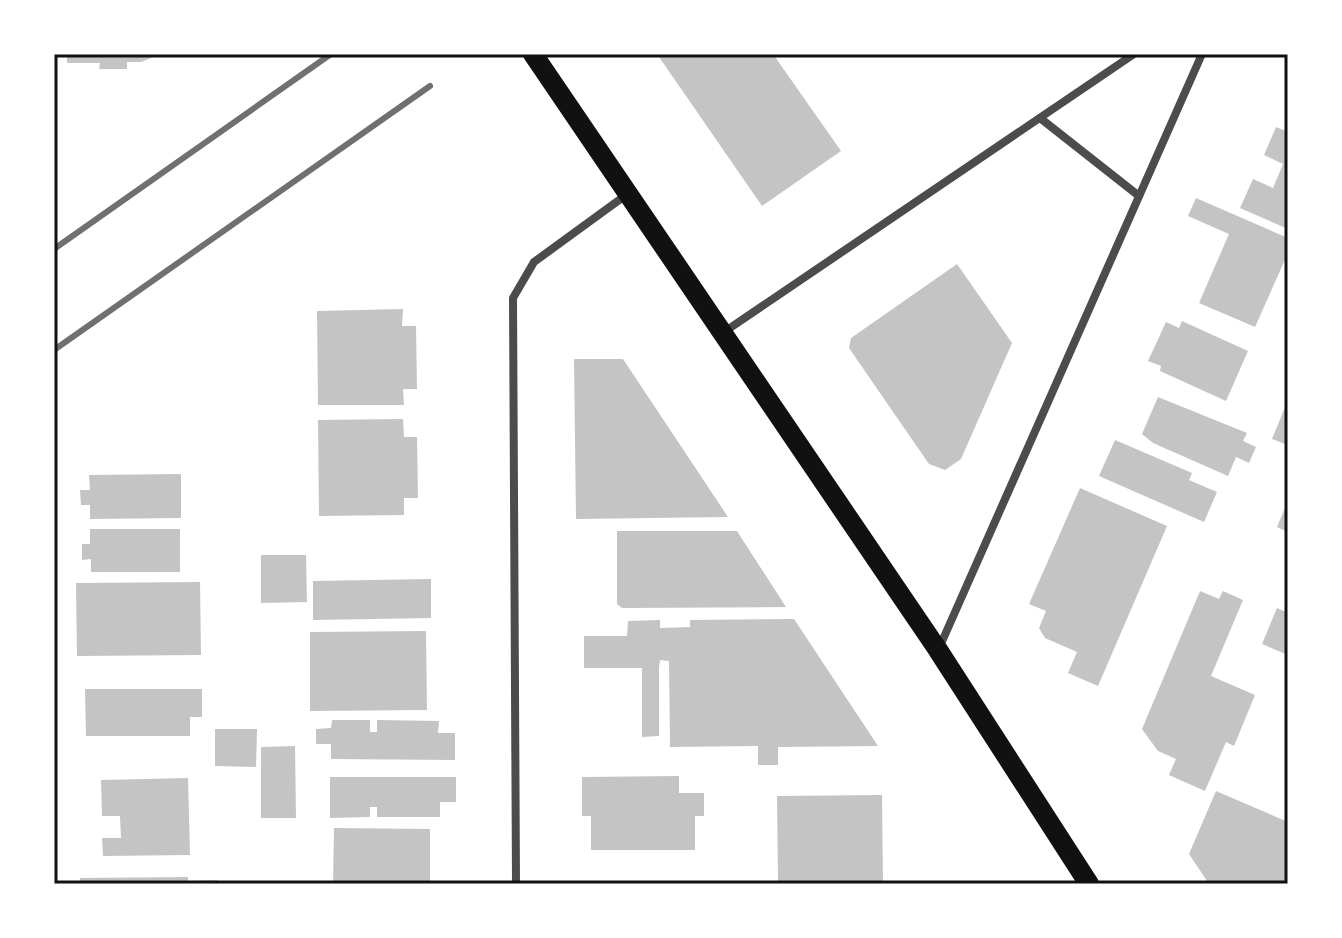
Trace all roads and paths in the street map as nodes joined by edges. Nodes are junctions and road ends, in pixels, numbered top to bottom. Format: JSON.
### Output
{"nodes":[{"id":1,"x":533,"y":54,"type":"edge"},
{"id":2,"x":1134,"y":54,"type":"edge"},
{"id":3,"x":1202,"y":54,"type":"edge"},
{"id":4,"x":1040,"y":118,"type":"junction"},
{"id":5,"x":627,"y":194,"type":"junction"},
{"id":6,"x":1139,"y":196,"type":"junction"},
{"id":7,"x":724,"y":332,"type":"junction"},
{"id":8,"x":938,"y":650,"type":"junction"},
{"id":9,"x":516,"y":884,"type":"edge"},
{"id":10,"x":1089,"y":884,"type":"edge"}],
"edges":[{"from":1,"to":5,"type":"main road"},
{"from":2,"to":4,"type":"street"},
{"from":3,"to":6,"type":"street"},
{"from":4,"to":6,"type":"street"},
{"from":4,"to":7,"type":"street"},
{"from":5,"to":7,"type":"main road"},
{"from":5,"to":9,"type":"street"},
{"from":6,"to":8,"type":"street"},
{"from":7,"to":8,"type":"main road"},
{"from":8,"to":10,"type":"main road"}]}
